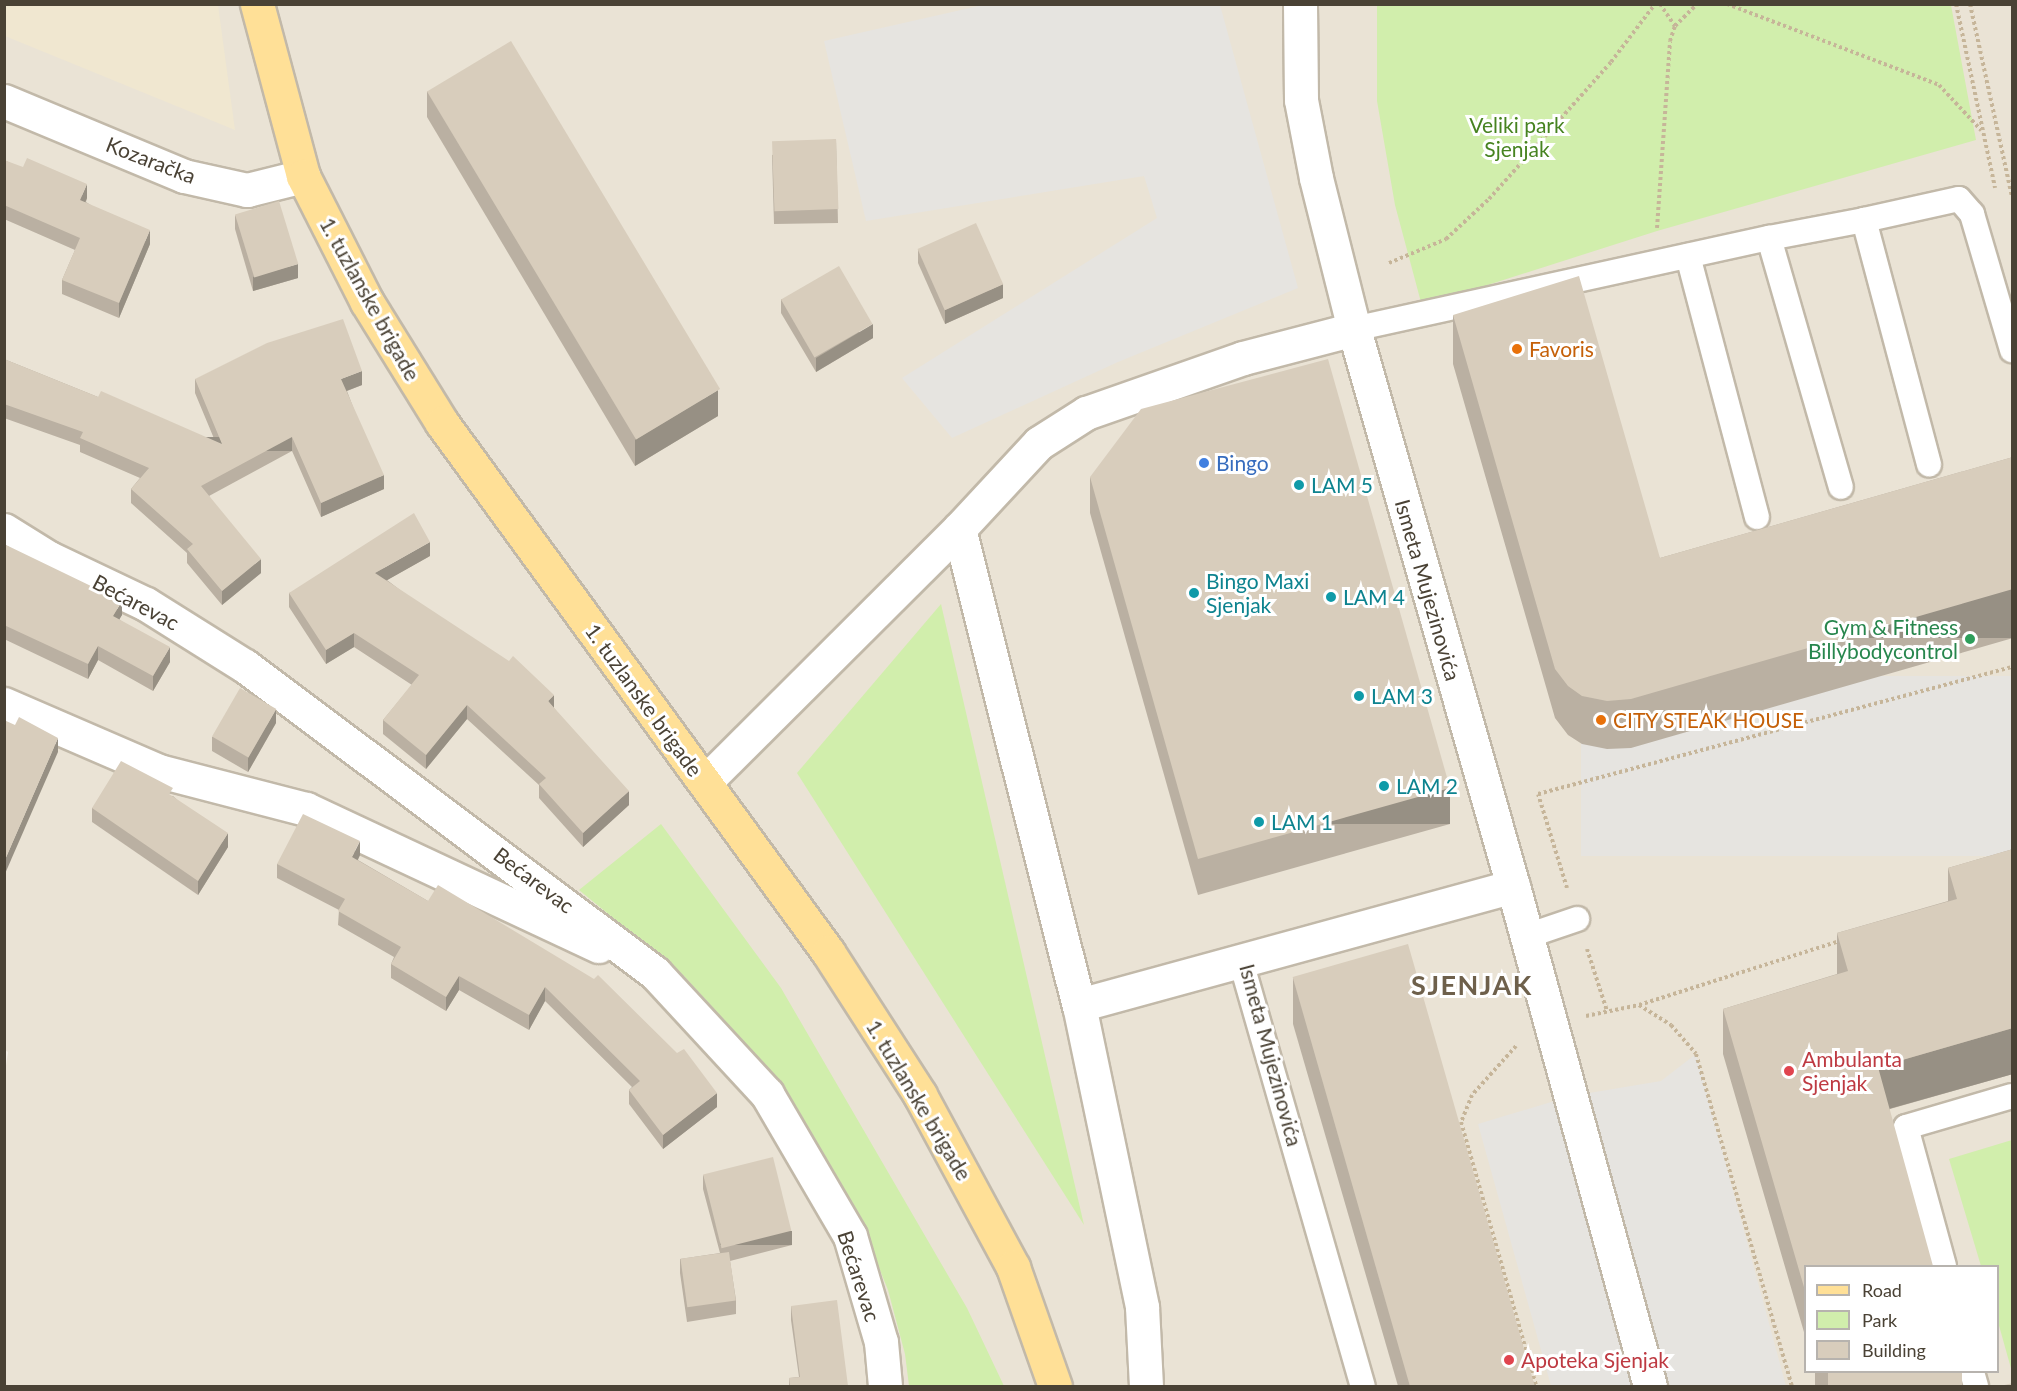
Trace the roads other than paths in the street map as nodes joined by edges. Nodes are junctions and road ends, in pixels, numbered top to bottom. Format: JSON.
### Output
{"nodes":[{"id":1,"x":256,"y":4,"type":"edge"},
{"id":2,"x":1300,"y":4,"type":"edge"},
{"id":3,"x":4,"y":100,"type":"edge"},
{"id":4,"x":303,"y":176,"type":"junction"},
{"id":5,"x":1863,"y":220,"type":"junction"},
{"id":6,"x":1769,"y":237,"type":"junction"},
{"id":7,"x":1688,"y":256,"type":"junction"},
{"id":8,"x":1354,"y":329,"type":"junction"},
{"id":9,"x":2013,"y":350,"type":"edge"},
{"id":10,"x":1929,"y":464,"type":"dead end"},
{"id":11,"x":1841,"y":488,"type":"dead end"},
{"id":12,"x":1757,"y":517,"type":"dead end"},
{"id":13,"x":959,"y":529,"type":"junction"},
{"id":14,"x":4,"y":530,"type":"edge"},
{"id":15,"x":4,"y":704,"type":"edge"},
{"id":16,"x":705,"y":782,"type":"junction"},
{"id":17,"x":1513,"y":886,"type":"junction"},
{"id":18,"x":1577,"y":919,"type":"dead end"},
{"id":19,"x":1527,"y":936,"type":"junction"},
{"id":20,"x":1240,"y":958,"type":"junction"},
{"id":21,"x":655,"y":973,"type":"junction"},
{"id":22,"x":1079,"y":1005,"type":"junction"},
{"id":23,"x":2013,"y":1096,"type":"edge"},
{"id":24,"x":1944,"y":1265,"type":"edge"},
{"id":25,"x":885,"y":1386,"type":"edge"},
{"id":26,"x":1055,"y":1386,"type":"edge"},
{"id":27,"x":1146,"y":1386,"type":"edge"},
{"id":28,"x":1363,"y":1386,"type":"edge"},
{"id":29,"x":1650,"y":1386,"type":"edge"}],
"edges":[{"from":1,"to":4,"type":"main road","name":"1. tuzlanske brigade"},
{"from":2,"to":8,"type":"street","name":"Ismeta Mujezinovića"},
{"from":3,"to":4,"type":"street","name":"Kozaračka"},
{"from":4,"to":16,"type":"main road","name":"1. tuzlanske brigade"},
{"from":5,"to":6,"type":"lane"},
{"from":5,"to":9,"type":"lane"},
{"from":5,"to":10,"type":"lane"},
{"from":6,"to":7,"type":"lane"},
{"from":6,"to":11,"type":"lane"},
{"from":7,"to":8,"type":"lane"},
{"from":7,"to":12,"type":"lane"},
{"from":8,"to":13,"type":"street"},
{"from":8,"to":17,"type":"street","name":"Ismeta Mujezinovića"},
{"from":13,"to":16,"type":"street"},
{"from":13,"to":22,"type":"street"},
{"from":14,"to":21,"type":"street","name":"Bećarevac"},
{"from":15,"to":21,"type":"street"},
{"from":16,"to":26,"type":"main road","name":"1. tuzlanske brigade"},
{"from":17,"to":19,"type":"street","name":"Ismeta Mujezinovića"},
{"from":17,"to":20,"type":"street","name":"Ismeta Mujezinovića"},
{"from":18,"to":19,"type":"lane"},
{"from":19,"to":29,"type":"street","name":"Ismeta Mujezinovića"},
{"from":20,"to":22,"type":"street"},
{"from":20,"to":28,"type":"lane","name":"Ismeta Mujezinovića"},
{"from":21,"to":25,"type":"street","name":"Bećarevac"},
{"from":22,"to":27,"type":"street"},
{"from":23,"to":24,"type":"lane"}]}
